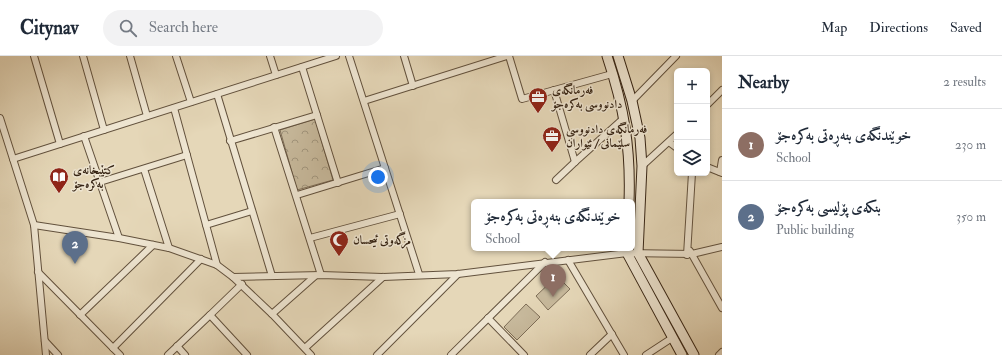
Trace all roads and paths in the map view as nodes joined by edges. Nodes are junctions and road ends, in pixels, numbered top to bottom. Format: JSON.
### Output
{"nodes":[{"id":1,"x":34,"y":56,"type":"edge"},
{"id":2,"x":83,"y":56,"type":"edge"},
{"id":3,"x":130,"y":56,"type":"edge"},
{"id":4,"x":270,"y":56,"type":"edge"},
{"id":5,"x":336,"y":56,"type":"edge"},
{"id":6,"x":349,"y":56,"type":"edge"},
{"id":7,"x":404,"y":56,"type":"edge"},
{"id":8,"x":508,"y":56,"type":"edge"},
{"id":9,"x":607,"y":56,"type":"edge"},
{"id":10,"x":618,"y":56,"type":"edge"},
{"id":11,"x":178,"y":57,"type":"edge"},
{"id":12,"x":673,"y":57,"type":"edge"},
{"id":13,"x":317,"y":59,"type":"edge"},
{"id":14,"x":486,"y":59,"type":"edge"},
{"id":15,"x":621,"y":66,"type":"junction"},
{"id":16,"x":302,"y":67,"type":"junction"},
{"id":17,"x":612,"y":71,"type":"junction"},
{"id":18,"x":276,"y":75,"type":"junction"},
{"id":19,"x":627,"y":85,"type":"junction"},
{"id":20,"x":413,"y":86,"type":"junction"},
{"id":21,"x":616,"y":88,"type":"junction"},
{"id":22,"x":554,"y":90,"type":"junction"},
{"id":23,"x":722,"y":90,"type":"edge"},
{"id":24,"x":216,"y":94,"type":"junction"},
{"id":25,"x":632,"y":101,"type":"junction"},
{"id":26,"x":710,"y":101,"type":"edge"},
{"id":27,"x":191,"y":102,"type":"junction"},
{"id":28,"x":364,"y":102,"type":"junction"},
{"id":29,"x":174,"y":108,"type":"junction"},
{"id":30,"x":317,"y":115,"type":"junction"},
{"id":31,"x":147,"y":116,"type":"junction"},
{"id":32,"x":0,"y":118,"type":"edge"},
{"id":33,"x":624,"y":118,"type":"junction"},
{"id":34,"x":274,"y":127,"type":"junction"},
{"id":35,"x":104,"y":130,"type":"junction"},
{"id":36,"x":84,"y":136,"type":"junction"},
{"id":37,"x":674,"y":137,"type":"edge"},
{"id":38,"x":230,"y":141,"type":"junction"},
{"id":39,"x":669,"y":142,"type":"junction"},
{"id":40,"x":60,"y":144,"type":"junction"},
{"id":41,"x":674,"y":146,"type":"edge"},
{"id":42,"x":187,"y":155,"type":"junction"},
{"id":43,"x":13,"y":159,"type":"junction"},
{"id":44,"x":722,"y":160,"type":"edge"},
{"id":45,"x":575,"y":162,"type":"junction"},
{"id":46,"x":642,"y":166,"type":"junction"},
{"id":47,"x":385,"y":168,"type":"junction"},
{"id":48,"x":710,"y":168,"type":"edge"},
{"id":49,"x":144,"y":169,"type":"junction"},
{"id":50,"x":721,"y":173,"type":"edge"},
{"id":51,"x":692,"y":176,"type":"edge"},
{"id":52,"x":556,"y":180,"type":"dead end"},
{"id":53,"x":100,"y":182,"type":"junction"},
{"id":54,"x":338,"y":183,"type":"junction"},
{"id":55,"x":297,"y":195,"type":"junction"},
{"id":56,"x":629,"y":199,"type":"edge"},
{"id":57,"x":252,"y":211,"type":"junction"},
{"id":58,"x":400,"y":214,"type":"junction"},
{"id":59,"x":34,"y":225,"type":"junction"},
{"id":60,"x":206,"y":225,"type":"junction"},
{"id":61,"x":119,"y":238,"type":"junction"},
{"id":62,"x":310,"y":238,"type":"junction"},
{"id":63,"x":153,"y":245,"type":"junction"},
{"id":64,"x":722,"y":247,"type":"edge"},
{"id":65,"x":169,"y":248,"type":"junction"},
{"id":66,"x":622,"y":251,"type":"edge"},
{"id":67,"x":628,"y":251,"type":"edge"},
{"id":68,"x":631,"y":251,"type":"edge"},
{"id":69,"x":638,"y":253,"type":"junction"},
{"id":70,"x":689,"y":255,"type":"junction"},
{"id":71,"x":200,"y":259,"type":"junction"},
{"id":72,"x":568,"y":260,"type":"junction"},
{"id":73,"x":545,"y":262,"type":"junction"},
{"id":74,"x":217,"y":265,"type":"junction"},
{"id":75,"x":38,"y":272,"type":"junction"},
{"id":76,"x":419,"y":274,"type":"junction"},
{"id":77,"x":458,"y":274,"type":"junction"},
{"id":78,"x":272,"y":276,"type":"junction"},
{"id":79,"x":318,"y":276,"type":"junction"},
{"id":80,"x":233,"y":277,"type":"junction"},
{"id":81,"x":383,"y":277,"type":"junction"},
{"id":82,"x":242,"y":284,"type":"junction"},
{"id":83,"x":722,"y":308,"type":"edge"},
{"id":84,"x":272,"y":314,"type":"junction"},
{"id":85,"x":80,"y":315,"type":"junction"},
{"id":86,"x":210,"y":315,"type":"junction"},
{"id":87,"x":488,"y":318,"type":"junction"},
{"id":88,"x":612,"y":334,"type":"junction"},
{"id":89,"x":672,"y":338,"type":"junction"},
{"id":90,"x":45,"y":341,"type":"junction"},
{"id":91,"x":177,"y":346,"type":"junction"},
{"id":92,"x":113,"y":348,"type":"junction"},
{"id":93,"x":305,"y":348,"type":"junction"},
{"id":94,"x":456,"y":349,"type":"junction"},
{"id":95,"x":722,"y":352,"type":"edge"},
{"id":96,"x":46,"y":355,"type":"edge"},
{"id":97,"x":58,"y":355,"type":"edge"},
{"id":98,"x":120,"y":355,"type":"edge"},
{"id":99,"x":168,"y":355,"type":"edge"},
{"id":100,"x":185,"y":355,"type":"edge"},
{"id":101,"x":247,"y":355,"type":"edge"},
{"id":102,"x":312,"y":355,"type":"edge"},
{"id":103,"x":377,"y":355,"type":"edge"},
{"id":104,"x":451,"y":355,"type":"edge"},
{"id":105,"x":461,"y":355,"type":"edge"},
{"id":106,"x":524,"y":355,"type":"edge"},
{"id":107,"x":590,"y":355,"type":"edge"},
{"id":108,"x":624,"y":355,"type":"edge"},
{"id":109,"x":646,"y":355,"type":"edge"},
{"id":110,"x":682,"y":355,"type":"edge"},
{"id":111,"x":694,"y":355,"type":"edge"},
{"id":112,"x":720,"y":355,"type":"edge"}],
"edges":[{"from":1,"to":40,"type":"street"},
{"from":2,"to":35,"type":"street"},
{"from":3,"to":31,"type":"street"},
{"from":4,"to":18,"type":"street"},
{"from":5,"to":13,"type":"street"},
{"from":6,"to":28,"type":"street"},
{"from":7,"to":20,"type":"street"},
{"from":8,"to":14,"type":"street"},
{"from":8,"to":22,"type":"street"},
{"from":9,"to":17,"type":"main road"},
{"from":10,"to":15,"type":"main road"},
{"from":11,"to":27,"type":"street"},
{"from":12,"to":25,"type":"street"},
{"from":13,"to":16,"type":"street"},
{"from":14,"to":20,"type":"street"},
{"from":15,"to":17,"type":"main road"},
{"from":15,"to":19,"type":"main road"},
{"from":16,"to":18,"type":"street"},
{"from":16,"to":30,"type":"street"},
{"from":17,"to":21,"type":"main road"},
{"from":17,"to":22,"type":"street"},
{"from":18,"to":24,"type":"street"},
{"from":19,"to":21,"type":"main road"},
{"from":19,"to":25,"type":"main road"},
{"from":20,"to":28,"type":"street"},
{"from":21,"to":33,"type":"main road"},
{"from":22,"to":45,"type":"street"},
{"from":23,"to":26,"type":"street"},
{"from":24,"to":27,"type":"street"},
{"from":24,"to":38,"type":"street"},
{"from":25,"to":46,"type":"main road"},
{"from":27,"to":29,"type":"street"},
{"from":28,"to":47,"type":"street"},
{"from":29,"to":31,"type":"street"},
{"from":29,"to":42,"type":"street"},
{"from":30,"to":34,"type":"street"},
{"from":30,"to":54,"type":"street"},
{"from":31,"to":35,"type":"street"},
{"from":32,"to":43,"type":"street"},
{"from":33,"to":45,"type":"street"},
{"from":33,"to":56,"type":"main road"},
{"from":34,"to":38,"type":"street"},
{"from":34,"to":55,"type":"street"},
{"from":35,"to":36,"type":"street"},
{"from":36,"to":40,"type":"street"},
{"from":36,"to":53,"type":"street"},
{"from":37,"to":39,"type":"street"},
{"from":38,"to":57,"type":"street"},
{"from":39,"to":41,"type":"street"},
{"from":39,"to":46,"type":"street"},
{"from":40,"to":43,"type":"street"},
{"from":42,"to":49,"type":"street"},
{"from":42,"to":60,"type":"street"},
{"from":43,"to":59,"type":"street"},
{"from":44,"to":50,"type":"street"},
{"from":45,"to":52,"type":"street"},
{"from":46,"to":69,"type":"main road"},
{"from":47,"to":54,"type":"street"},
{"from":47,"to":58,"type":"street"},
{"from":48,"to":50,"type":"street"},
{"from":49,"to":53,"type":"street"},
{"from":49,"to":65,"type":"street"},
{"from":51,"to":70,"type":"street"},
{"from":53,"to":61,"type":"street"},
{"from":54,"to":55,"type":"street"},
{"from":55,"to":62,"type":"street"},
{"from":57,"to":60,"type":"street"},
{"from":57,"to":78,"type":"street"},
{"from":58,"to":62,"type":"street"},
{"from":58,"to":76,"type":"street"},
{"from":59,"to":61,"type":"street"},
{"from":59,"to":75,"type":"street"},
{"from":60,"to":74,"type":"street"},
{"from":61,"to":63,"type":"street"},
{"from":62,"to":79,"type":"street"},
{"from":63,"to":65,"type":"street"},
{"from":63,"to":85,"type":"street"},
{"from":64,"to":70,"type":"street"},
{"from":65,"to":71,"type":"street"},
{"from":66,"to":72,"type":"street"},
{"from":67,"to":89,"type":"main road"},
{"from":68,"to":69,"type":"street"},
{"from":69,"to":70,"type":"street"},
{"from":69,"to":111,"type":"main road"},
{"from":70,"to":83,"type":"street"},
{"from":71,"to":74,"type":"street"},
{"from":71,"to":92,"type":"street"},
{"from":72,"to":73,"type":"street"},
{"from":72,"to":88,"type":"street"},
{"from":73,"to":77,"type":"street"},
{"from":73,"to":87,"type":"street"},
{"from":74,"to":80,"type":"street"},
{"from":75,"to":85,"type":"street"},
{"from":75,"to":90,"type":"street"},
{"from":76,"to":77,"type":"street"},
{"from":76,"to":81,"type":"street"},
{"from":77,"to":103,"type":"street"},
{"from":78,"to":79,"type":"street"},
{"from":78,"to":80,"type":"street"},
{"from":79,"to":81,"type":"street"},
{"from":79,"to":84,"type":"street"},
{"from":80,"to":82,"type":"street"},
{"from":81,"to":93,"type":"street"},
{"from":82,"to":84,"type":"street"},
{"from":82,"to":86,"type":"street"},
{"from":84,"to":93,"type":"street"},
{"from":85,"to":92,"type":"street"},
{"from":86,"to":91,"type":"street"},
{"from":86,"to":101,"type":"street"},
{"from":87,"to":94,"type":"street"},
{"from":87,"to":106,"type":"street"},
{"from":88,"to":107,"type":"street"},
{"from":88,"to":108,"type":"street"},
{"from":89,"to":109,"type":"street"},
{"from":89,"to":110,"type":"main road"},
{"from":90,"to":96,"type":"street"},
{"from":90,"to":97,"type":"street"},
{"from":91,"to":99,"type":"street"},
{"from":91,"to":100,"type":"street"},
{"from":92,"to":98,"type":"street"},
{"from":93,"to":102,"type":"street"},
{"from":94,"to":104,"type":"street"},
{"from":94,"to":105,"type":"street"},
{"from":95,"to":112,"type":"street"}]}
